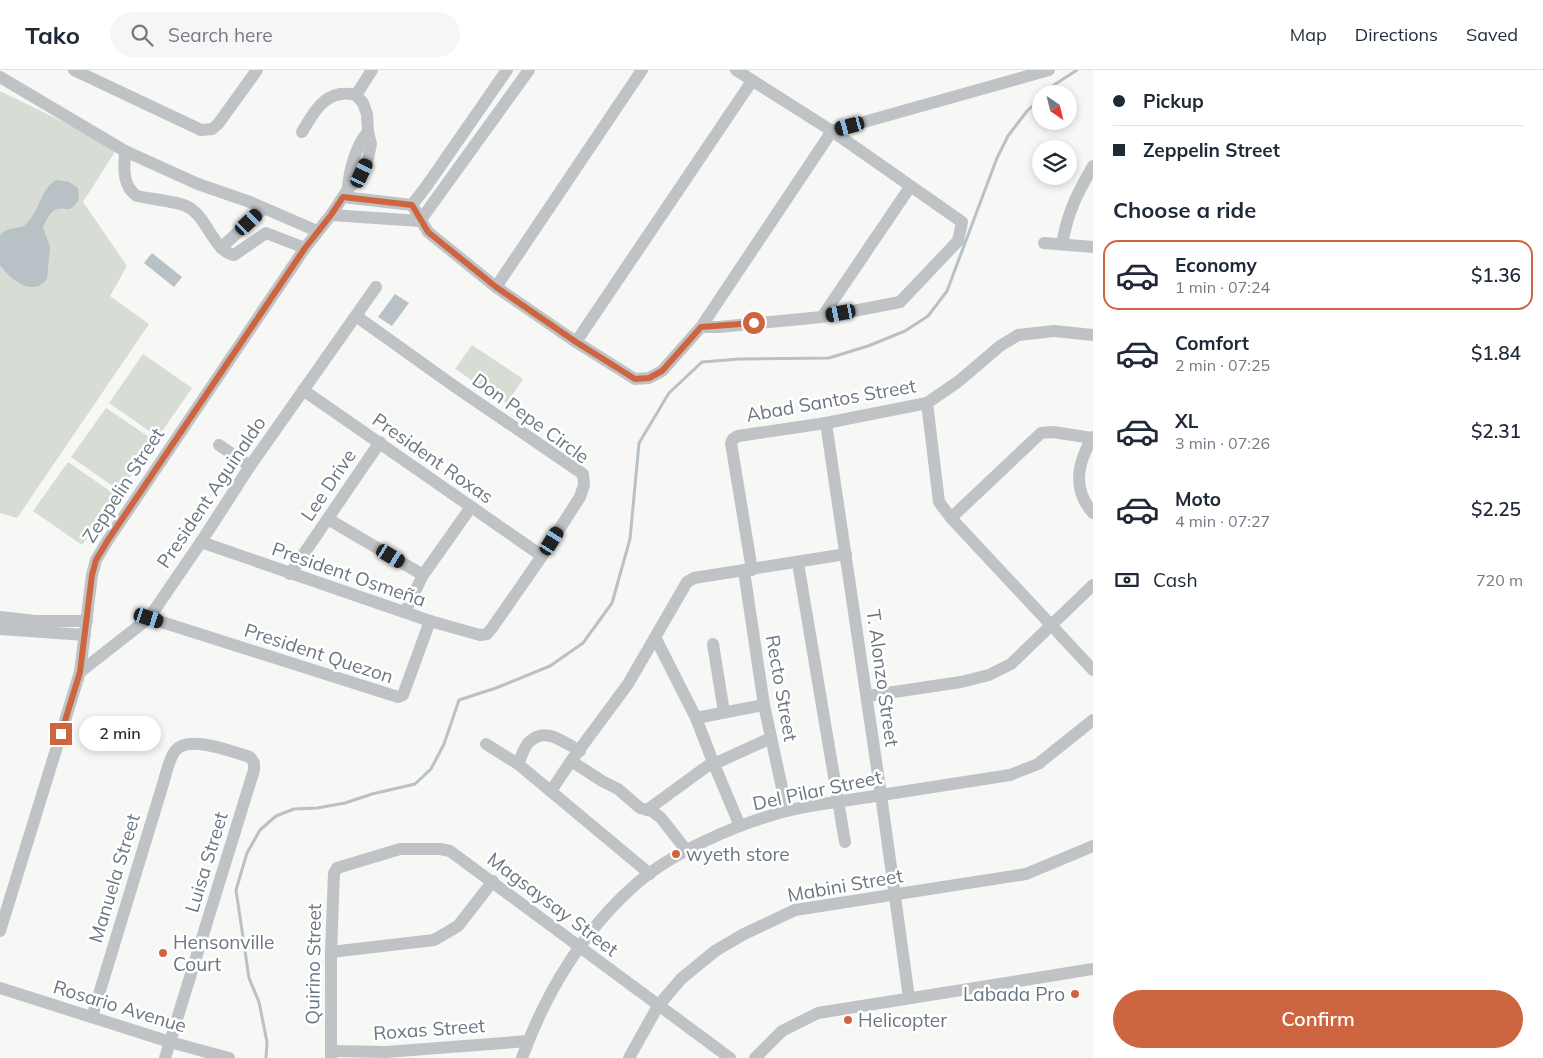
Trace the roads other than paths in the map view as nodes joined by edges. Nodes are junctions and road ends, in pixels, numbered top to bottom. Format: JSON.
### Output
{"nodes":[{"id":1,"x":74,"y":70,"type":"edge"},
{"id":2,"x":372,"y":70,"type":"edge"},
{"id":3,"x":507,"y":70,"type":"edge"},
{"id":4,"x":529,"y":70,"type":"edge"},
{"id":5,"x":642,"y":70,"type":"edge"},
{"id":6,"x":736,"y":70,"type":"edge"},
{"id":7,"x":1049,"y":70,"type":"edge"},
{"id":8,"x":255,"y":71,"type":"edge"},
{"id":9,"x":0,"y":77,"type":"edge"},
{"id":10,"x":752,"y":81,"type":"junction"},
{"id":11,"x":356,"y":95,"type":"junction"},
{"id":12,"x":832,"y":131,"type":"junction"},
{"id":13,"x":302,"y":132,"type":"dead end"},
{"id":14,"x":124,"y":151,"type":"junction"},
{"id":15,"x":1093,"y":166,"type":"edge"},
{"id":16,"x":910,"y":187,"type":"junction"},
{"id":17,"x":345,"y":193,"type":"junction"},
{"id":18,"x":386,"y":202,"type":"junction"},
{"id":19,"x":412,"y":205,"type":"junction"},
{"id":20,"x":264,"y":209,"type":"junction"},
{"id":21,"x":331,"y":215,"type":"junction"},
{"id":22,"x":386,"y":219,"type":"junction"},
{"id":23,"x":420,"y":221,"type":"junction"},
{"id":24,"x":317,"y":231,"type":"junction"},
{"id":25,"x":1044,"y":243,"type":"dead end"},
{"id":26,"x":1062,"y":244,"type":"junction"},
{"id":27,"x":1093,"y":247,"type":"edge"},
{"id":28,"x":221,"y":248,"type":"junction"},
{"id":29,"x":305,"y":248,"type":"junction"},
{"id":30,"x":376,"y":287,"type":"dead end"},
{"id":31,"x":496,"y":287,"type":"junction"},
{"id":32,"x":356,"y":316,"type":"junction"},
{"id":33,"x":822,"y":317,"type":"junction"},
{"id":34,"x":701,"y":327,"type":"junction"},
{"id":35,"x":1093,"y":335,"type":"edge"},
{"id":36,"x":576,"y":342,"type":"junction"},
{"id":37,"x":303,"y":390,"type":"junction"},
{"id":38,"x":927,"y":403,"type":"junction"},
{"id":39,"x":826,"y":423,"type":"junction"},
{"id":40,"x":1093,"y":437,"type":"edge"},
{"id":41,"x":733,"y":439,"type":"joint"},
{"id":42,"x":380,"y":442,"type":"junction"},
{"id":43,"x":219,"y":444,"type":"dead end"},
{"id":44,"x":250,"y":466,"type":"junction"},
{"id":45,"x":471,"y":507,"type":"junction"},
{"id":46,"x":1093,"y":513,"type":"edge"},
{"id":47,"x":951,"y":518,"type":"junction"},
{"id":48,"x":328,"y":519,"type":"junction"},
{"id":49,"x":201,"y":542,"type":"junction"},
{"id":50,"x":846,"y":554,"type":"junction"},
{"id":51,"x":542,"y":556,"type":"junction"},
{"id":52,"x":798,"y":563,"type":"junction"},
{"id":53,"x":748,"y":570,"type":"junction"},
{"id":54,"x":290,"y":574,"type":"junction"},
{"id":55,"x":423,"y":575,"type":"junction"},
{"id":56,"x":1093,"y":585,"type":"edge"},
{"id":57,"x":405,"y":612,"type":"junction"},
{"id":58,"x":0,"y":617,"type":"edge"},
{"id":59,"x":149,"y":618,"type":"junction"},
{"id":60,"x":87,"y":621,"type":"junction"},
{"id":61,"x":430,"y":621,"type":"junction"},
{"id":62,"x":1051,"y":626,"type":"junction"},
{"id":63,"x":0,"y":629,"type":"edge"},
{"id":64,"x":487,"y":634,"type":"joint"},
{"id":65,"x":85,"y":635,"type":"junction"},
{"id":66,"x":655,"y":637,"type":"junction"},
{"id":67,"x":713,"y":644,"type":"dead end"},
{"id":68,"x":1093,"y":670,"type":"edge"},
{"id":69,"x":80,"y":672,"type":"junction"},
{"id":70,"x":867,"y":696,"type":"junction"},
{"id":71,"x":764,"y":705,"type":"junction"},
{"id":72,"x":724,"y":712,"type":"junction"},
{"id":73,"x":696,"y":718,"type":"junction"},
{"id":74,"x":1093,"y":720,"type":"edge"},
{"id":75,"x":771,"y":738,"type":"junction"},
{"id":76,"x":486,"y":744,"type":"dead end"},
{"id":77,"x":175,"y":751,"type":"joint"},
{"id":78,"x":580,"y":751,"type":"junction"},
{"id":79,"x":571,"y":761,"type":"junction"},
{"id":80,"x":713,"y":763,"type":"junction"},
{"id":81,"x":518,"y":764,"type":"junction"},
{"id":82,"x":551,"y":791,"type":"junction"},
{"id":83,"x":881,"y":795,"type":"junction"},
{"id":84,"x":839,"y":802,"type":"junction"},
{"id":85,"x":647,"y":810,"type":"junction"},
{"id":86,"x":787,"y":811,"type":"junction"},
{"id":87,"x":740,"y":826,"type":"junction"},
{"id":88,"x":845,"y":842,"type":"dead end"},
{"id":89,"x":1093,"y":846,"type":"edge"},
{"id":90,"x":686,"y":851,"type":"junction"},
{"id":91,"x":335,"y":870,"type":"joint"},
{"id":92,"x":650,"y":874,"type":"junction"},
{"id":93,"x":493,"y":881,"type":"junction"},
{"id":94,"x":896,"y":894,"type":"junction"},
{"id":95,"x":0,"y":931,"type":"edge"},
{"id":96,"x":580,"y":947,"type":"junction"},
{"id":97,"x":331,"y":952,"type":"junction"},
{"id":98,"x":1093,"y":969,"type":"edge"},
{"id":99,"x":0,"y":988,"type":"edge"},
{"id":100,"x":909,"y":998,"type":"junction"},
{"id":101,"x":658,"y":1006,"type":"junction"},
{"id":102,"x":92,"y":1017,"type":"junction"},
{"id":103,"x":528,"y":1041,"type":"junction"},
{"id":104,"x":170,"y":1042,"type":"junction"},
{"id":105,"x":331,"y":1055,"type":"edge"},
{"id":106,"x":165,"y":1058,"type":"edge"},
{"id":107,"x":229,"y":1058,"type":"edge"},
{"id":108,"x":522,"y":1058,"type":"edge"},
{"id":109,"x":629,"y":1058,"type":"edge"},
{"id":110,"x":730,"y":1058,"type":"edge"},
{"id":111,"x":754,"y":1058,"type":"edge"}],
"edges":[{"from":1,"to":8,"type":"street"},
{"from":2,"to":11,"type":"street"},
{"from":3,"to":19,"type":"street"},
{"from":4,"to":23,"type":"street"},
{"from":5,"to":31,"type":"street"},
{"from":6,"to":10,"type":"street"},
{"from":7,"to":12,"type":"street"},
{"from":9,"to":14,"type":"street"},
{"from":10,"to":12,"type":"street"},
{"from":10,"to":36,"type":"street"},
{"from":11,"to":13,"type":"street"},
{"from":11,"to":17,"type":"street","name":"Zeppelin Street"},
{"from":12,"to":16,"type":"street"},
{"from":12,"to":34,"type":"street"},
{"from":14,"to":20,"type":"street"},
{"from":14,"to":28,"type":"street"},
{"from":15,"to":26,"type":"street"},
{"from":16,"to":33,"type":"street"},
{"from":16,"to":33,"type":"street"},
{"from":17,"to":18,"type":"street"},
{"from":17,"to":21,"type":"street","name":"Zeppelin Street"},
{"from":18,"to":19,"type":"street"},
{"from":18,"to":22,"type":"street"},
{"from":19,"to":23,"type":"street"},
{"from":20,"to":24,"type":"street"},
{"from":20,"to":28,"type":"street"},
{"from":21,"to":22,"type":"street"},
{"from":21,"to":24,"type":"street","name":"Zeppelin Street"},
{"from":22,"to":23,"type":"street"},
{"from":23,"to":31,"type":"street"},
{"from":24,"to":29,"type":"street","name":"Zeppelin Street"},
{"from":25,"to":26,"type":"street"},
{"from":26,"to":27,"type":"street"},
{"from":28,"to":29,"type":"street"},
{"from":29,"to":60,"type":"street","name":"Zeppelin Street"},
{"from":30,"to":32,"type":"street","name":"President Aguinaldo"},
{"from":31,"to":36,"type":"street"},
{"from":32,"to":37,"type":"street","name":"President Aguinaldo"},
{"from":32,"to":51,"type":"street","name":"Don Pepe Circle"},
{"from":33,"to":34,"type":"street"},
{"from":34,"to":36,"type":"street"},
{"from":35,"to":38,"type":"street","name":"Abad Santos Street"},
{"from":37,"to":42,"type":"street","name":"President Roxas"},
{"from":37,"to":44,"type":"street","name":"President Aguinaldo"},
{"from":38,"to":39,"type":"street","name":"Abad Santos Street"},
{"from":38,"to":47,"type":"street"},
{"from":39,"to":41,"type":"street","name":"Abad Santos Street"},
{"from":39,"to":50,"type":"street","name":"T. Alonzo Street"},
{"from":40,"to":46,"type":"street"},
{"from":40,"to":47,"type":"street"},
{"from":41,"to":53,"type":"street","name":"Recto Street"},
{"from":42,"to":45,"type":"street","name":"President Roxas"},
{"from":42,"to":48,"type":"street","name":"Lee Drive"},
{"from":43,"to":44,"type":"street"},
{"from":44,"to":49,"type":"street","name":"President Aguinaldo"},
{"from":45,"to":51,"type":"street","name":"President Roxas"},
{"from":45,"to":55,"type":"street"},
{"from":47,"to":62,"type":"street"},
{"from":48,"to":54,"type":"street","name":"Lee Drive"},
{"from":48,"to":55,"type":"street"},
{"from":49,"to":54,"type":"street","name":"President Osmeña"},
{"from":49,"to":59,"type":"street","name":"President Aguinaldo"},
{"from":50,"to":52,"type":"street"},
{"from":50,"to":70,"type":"street","name":"T. Alonzo Street"},
{"from":51,"to":64,"type":"street","name":"Don Pepe Circle"},
{"from":52,"to":53,"type":"street"},
{"from":52,"to":84,"type":"street"},
{"from":53,"to":66,"type":"street"},
{"from":53,"to":71,"type":"street","name":"Recto Street"},
{"from":54,"to":57,"type":"street","name":"President Osmeña"},
{"from":55,"to":57,"type":"street"},
{"from":56,"to":62,"type":"street"},
{"from":57,"to":61,"type":"street","name":"President Osmeña"},
{"from":58,"to":60,"type":"street"},
{"from":59,"to":61,"type":"street","name":"President Quezon"},
{"from":59,"to":69,"type":"street","name":"President Aguinaldo"},
{"from":60,"to":65,"type":"street","name":"Zeppelin Street"},
{"from":61,"to":64,"type":"street","name":"President Osmeña"},
{"from":62,"to":68,"type":"street"},
{"from":62,"to":70,"type":"street"},
{"from":63,"to":65,"type":"street"},
{"from":65,"to":69,"type":"street","name":"Zeppelin Street"},
{"from":66,"to":73,"type":"street"},
{"from":66,"to":78,"type":"street"},
{"from":67,"to":72,"type":"street"},
{"from":69,"to":95,"type":"street","name":"Zeppelin Street"},
{"from":70,"to":83,"type":"street","name":"T. Alonzo Street"},
{"from":71,"to":72,"type":"street"},
{"from":71,"to":75,"type":"street","name":"Recto Street"},
{"from":72,"to":73,"type":"street"},
{"from":73,"to":80,"type":"street"},
{"from":74,"to":83,"type":"street","name":"Del Pilar Street"},
{"from":75,"to":80,"type":"street"},
{"from":75,"to":86,"type":"street","name":"Recto Street"},
{"from":76,"to":81,"type":"street"},
{"from":77,"to":102,"type":"street","name":"Manuela Street"},
{"from":77,"to":104,"type":"street","name":"Luisa Street"},
{"from":78,"to":79,"type":"street"},
{"from":78,"to":81,"type":"street"},
{"from":79,"to":82,"type":"street"},
{"from":79,"to":85,"type":"street"},
{"from":80,"to":85,"type":"street"},
{"from":80,"to":87,"type":"street"},
{"from":81,"to":82,"type":"street"},
{"from":82,"to":92,"type":"street"},
{"from":83,"to":84,"type":"street","name":"Del Pilar Street"},
{"from":83,"to":94,"type":"street","name":"T. Alonzo Street"},
{"from":84,"to":86,"type":"street","name":"Del Pilar Street"},
{"from":84,"to":88,"type":"street"},
{"from":85,"to":90,"type":"street"},
{"from":86,"to":87,"type":"street","name":"Del Pilar Street"},
{"from":87,"to":90,"type":"street","name":"Del Pilar Street"},
{"from":89,"to":94,"type":"street","name":"Mabini Street"},
{"from":90,"to":92,"type":"street","name":"Del Pilar Street"},
{"from":91,"to":93,"type":"street","name":"Magsaysay Street"},
{"from":91,"to":97,"type":"street","name":"Quirino Street"},
{"from":92,"to":96,"type":"street","name":"Del Pilar Street"},
{"from":93,"to":96,"type":"street","name":"Magsaysay Street"},
{"from":93,"to":97,"type":"street"},
{"from":94,"to":100,"type":"street","name":"T. Alonzo Street"},
{"from":94,"to":101,"type":"street","name":"Mabini Street"},
{"from":96,"to":101,"type":"street","name":"Magsaysay Street"},
{"from":96,"to":103,"type":"street","name":"Del Pilar Street"},
{"from":97,"to":105,"type":"street","name":"Quirino Street"},
{"from":98,"to":100,"type":"street"},
{"from":99,"to":102,"type":"street","name":"Rosario Avenue"},
{"from":100,"to":111,"type":"street"},
{"from":101,"to":109,"type":"street","name":"Mabini Street"},
{"from":101,"to":110,"type":"street","name":"Magsaysay Street"},
{"from":102,"to":104,"type":"street","name":"Rosario Avenue"},
{"from":103,"to":105,"type":"street","name":"Roxas Street"},
{"from":103,"to":108,"type":"street","name":"Del Pilar Street"},
{"from":104,"to":106,"type":"street","name":"Luisa Street"},
{"from":104,"to":107,"type":"street","name":"Rosario Avenue"}]}
